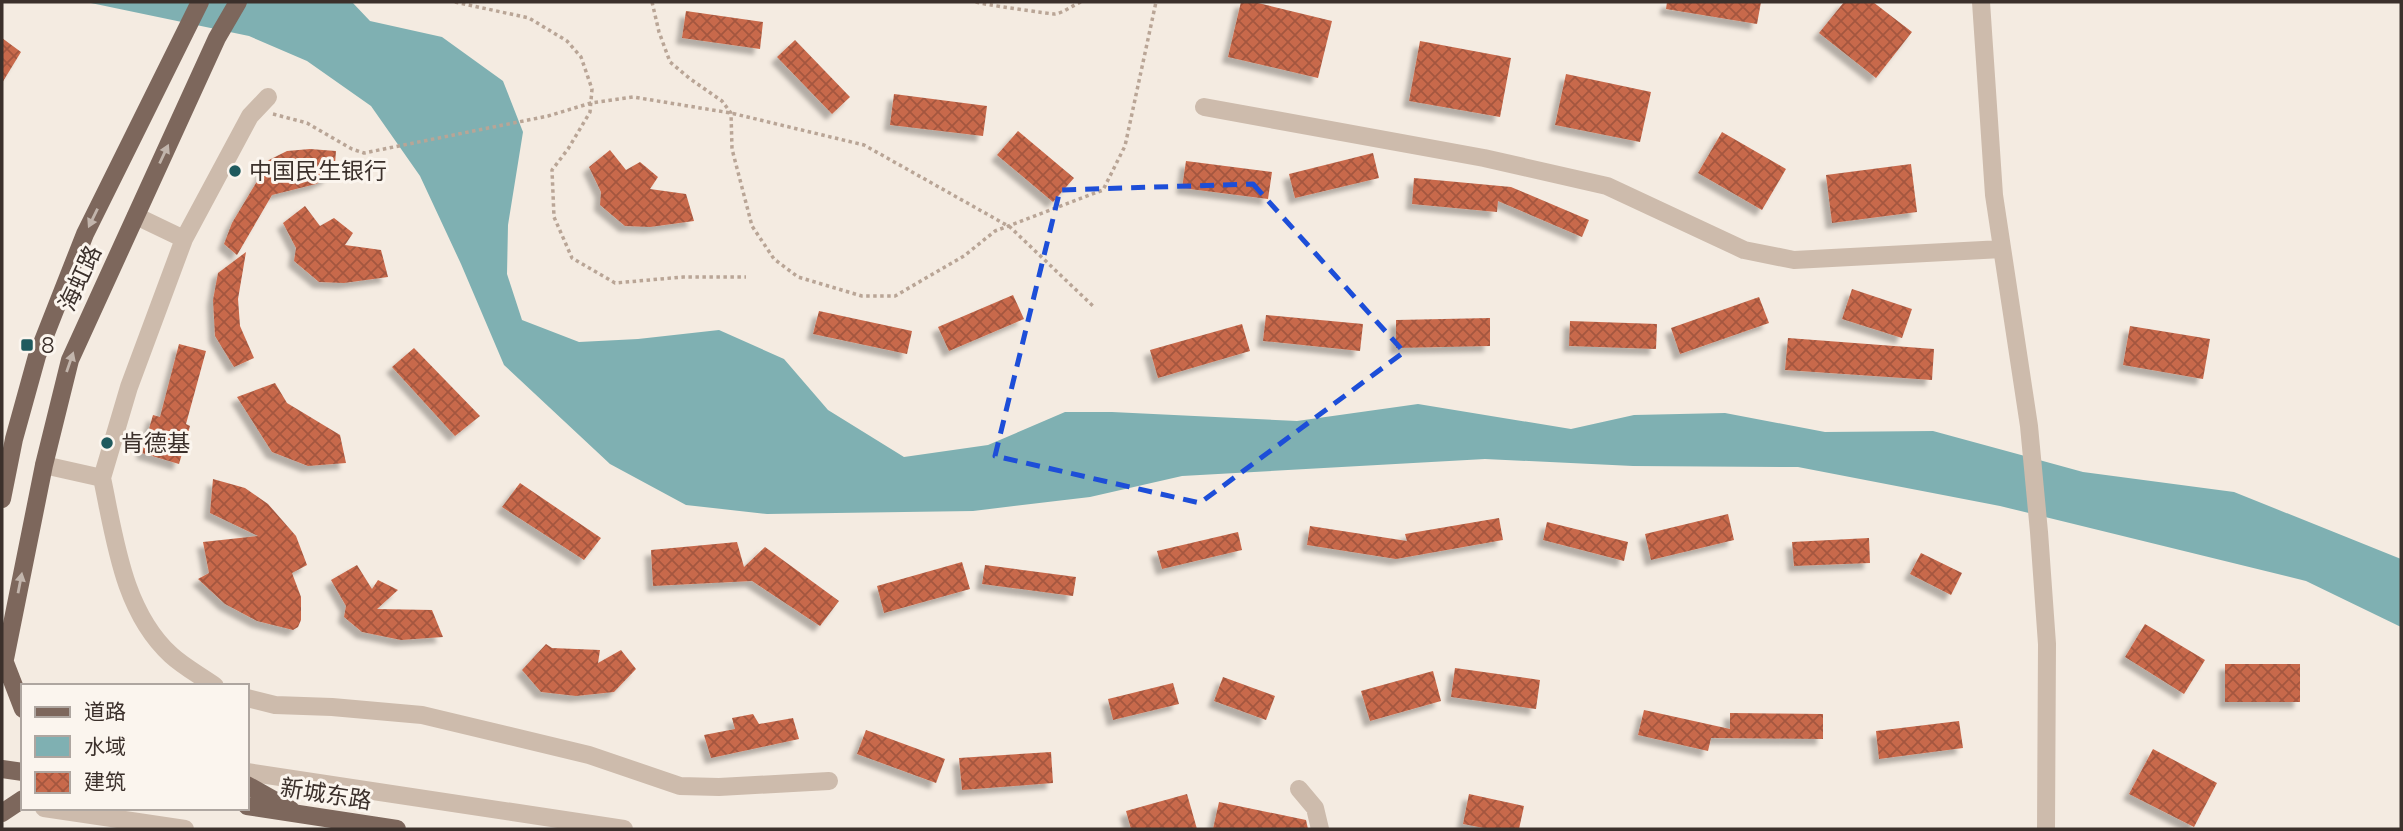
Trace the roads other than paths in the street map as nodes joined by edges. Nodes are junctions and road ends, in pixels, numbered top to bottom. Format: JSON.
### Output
{"nodes":[{"id":1,"x":200,"y":2,"type":"edge"},
{"id":2,"x":238,"y":2,"type":"edge"},
{"id":3,"x":1981,"y":2,"type":"edge"},
{"id":4,"x":268,"y":97,"type":"dead end"},
{"id":5,"x":1204,"y":107,"type":"dead end"},
{"id":6,"x":136,"y":216,"type":"junction"},
{"id":7,"x":184,"y":239,"type":"junction"},
{"id":8,"x":2002,"y":249,"type":"junction"},
{"id":9,"x":8,"y":439,"type":"edge"},
{"id":10,"x":44,"y":466,"type":"junction"},
{"id":11,"x":102,"y":478,"type":"junction"},
{"id":12,"x":2,"y":499,"type":"edge"},
{"id":13,"x":3,"y":667,"type":"edge"},
{"id":14,"x":212,"y":684,"type":"edge"},
{"id":15,"x":248,"y":698,"type":"edge"},
{"id":16,"x":21,"y":705,"type":"edge"},
{"id":17,"x":2,"y":769,"type":"edge"},
{"id":18,"x":21,"y":772,"type":"edge"},
{"id":19,"x":248,"y":772,"type":"edge"},
{"id":20,"x":829,"y":780,"type":"dead end"},
{"id":21,"x":248,"y":786,"type":"edge"},
{"id":22,"x":1299,"y":789,"type":"dead end"},
{"id":23,"x":248,"y":806,"type":"edge"},
{"id":24,"x":57,"y":810,"type":"edge"},
{"id":25,"x":299,"y":814,"type":"junction"},
{"id":26,"x":185,"y":829,"type":"edge"},
{"id":27,"x":397,"y":829,"type":"edge"},
{"id":28,"x":624,"y":829,"type":"edge"},
{"id":29,"x":1320,"y":829,"type":"edge"},
{"id":30,"x":2046,"y":829,"type":"edge"}],
"edges":[{"from":1,"to":9,"type":"main road","name":"海虹路","one_way":true},
{"from":6,"to":2,"type":"main road","name":"海虹路","one_way":true},
{"from":3,"to":8,"type":"street"},
{"from":4,"to":7,"type":"street"},
{"from":5,"to":8,"type":"street"},
{"from":6,"to":7,"type":"street"},
{"from":10,"to":6,"type":"main road","name":"海虹路","one_way":true},
{"from":7,"to":11,"type":"street"},
{"from":8,"to":30,"type":"street"},
{"from":9,"to":12,"type":"main road","name":"海虹路"},
{"from":10,"to":11,"type":"street"},
{"from":13,"to":10,"type":"main road","name":"海虹路","one_way":true},
{"from":11,"to":14,"type":"street"},
{"from":13,"to":16,"type":"main road"},
{"from":15,"to":20,"type":"street"},
{"from":17,"to":18,"type":"main road"},
{"from":19,"to":28,"type":"street"},
{"from":21,"to":25,"type":"main road"},
{"from":22,"to":29,"type":"street"},
{"from":23,"to":25,"type":"main road","name":"新城东路"},
{"from":24,"to":26,"type":"street"},
{"from":25,"to":27,"type":"main road","name":"新城东路"}]}
